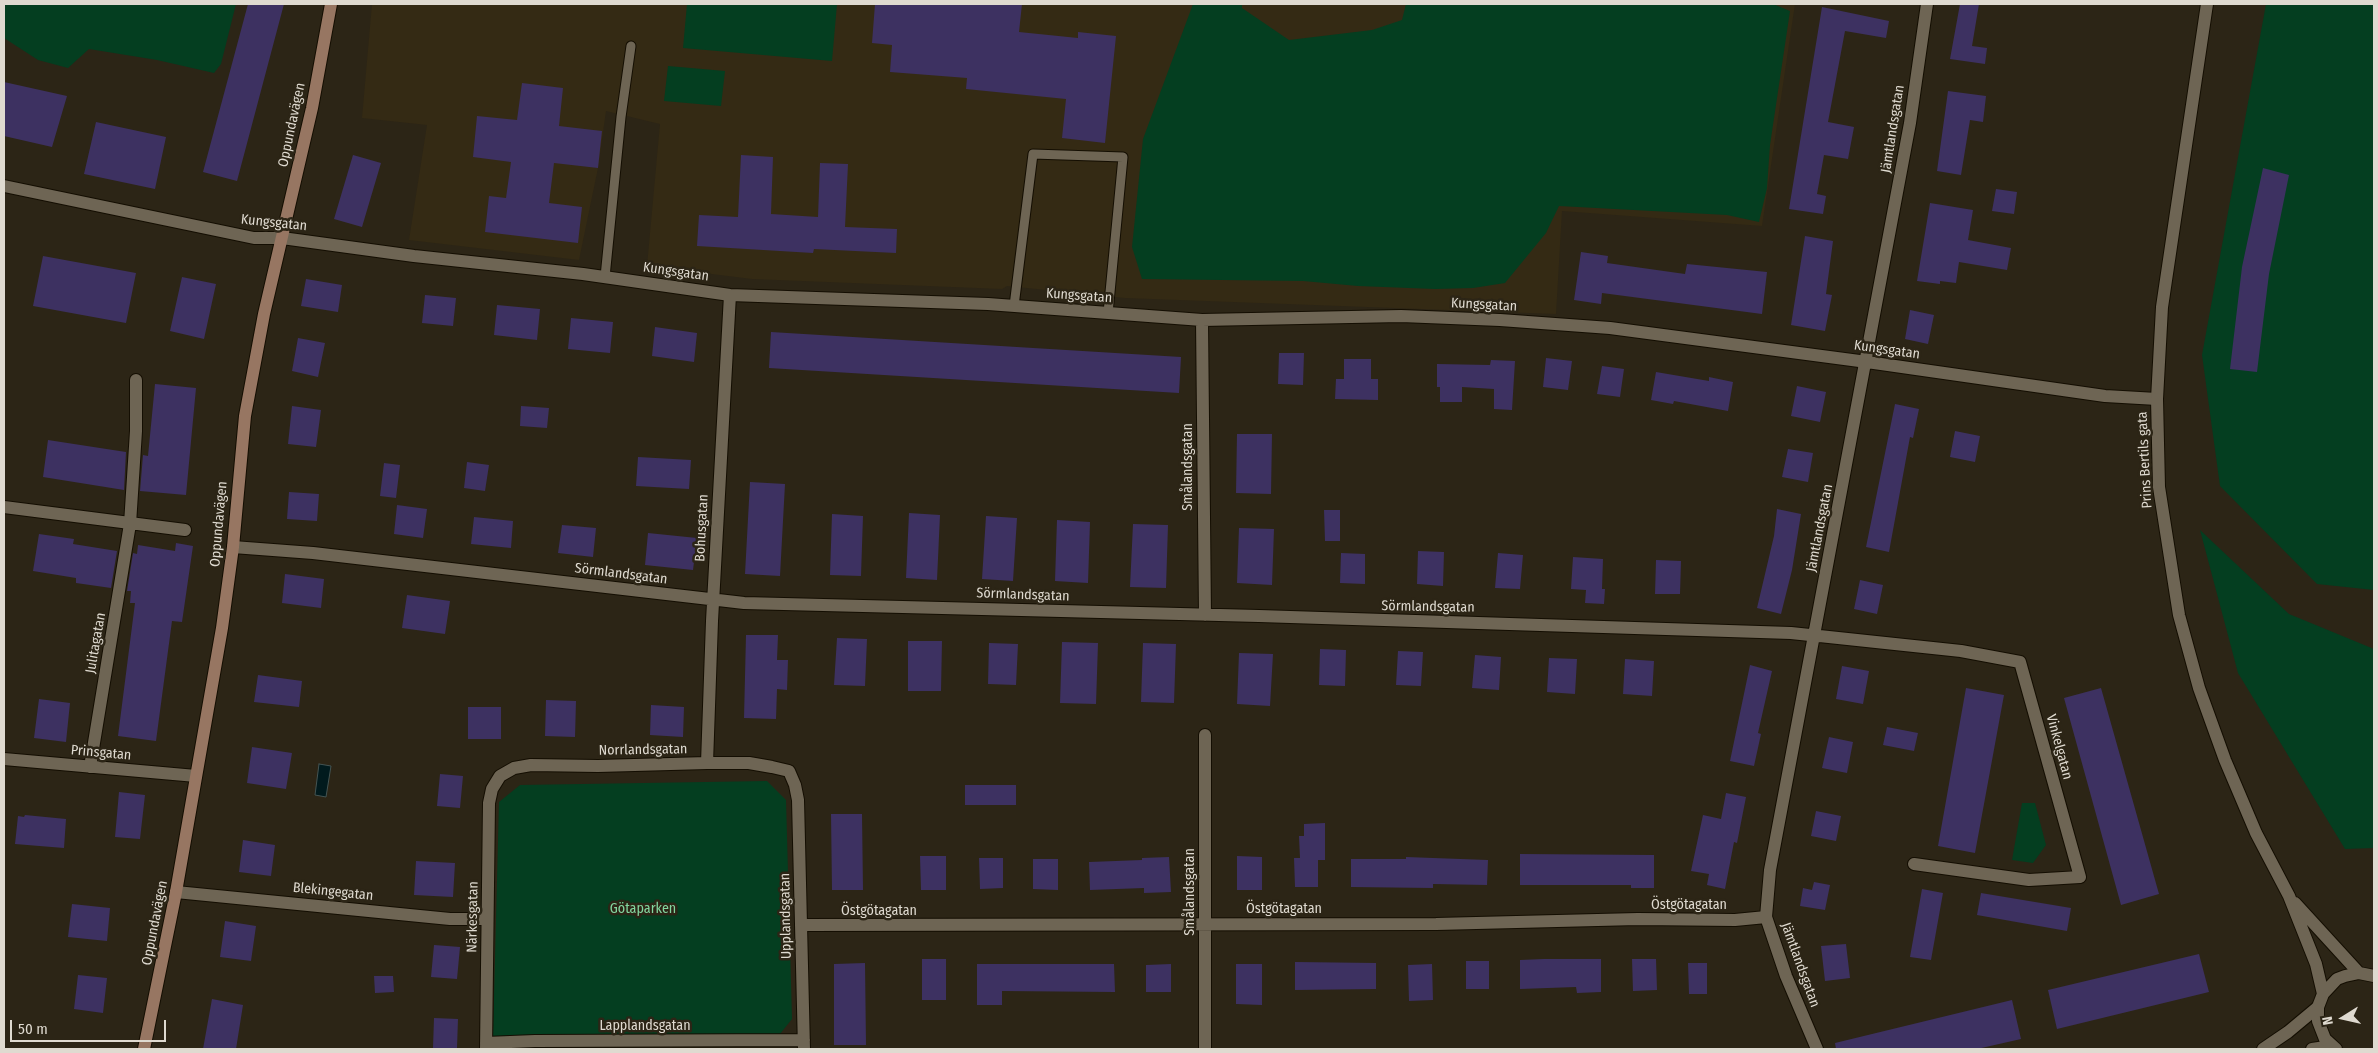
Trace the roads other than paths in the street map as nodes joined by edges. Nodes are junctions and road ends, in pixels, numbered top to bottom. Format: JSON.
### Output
{"nodes":[{"id":1,"x":331,"y":4,"type":"edge"},
{"id":2,"x":1927,"y":4,"type":"edge"},
{"id":3,"x":2207,"y":4,"type":"edge"},
{"id":4,"x":631,"y":46,"type":"dead end"},
{"id":5,"x":4,"y":186,"type":"edge"},
{"id":6,"x":282,"y":238,"type":"junction"},
{"id":7,"x":605,"y":277,"type":"junction"},
{"id":8,"x":730,"y":295,"type":"junction"},
{"id":9,"x":1014,"y":306,"type":"junction"},
{"id":10,"x":1108,"y":313,"type":"junction"},
{"id":11,"x":1202,"y":320,"type":"junction"},
{"id":12,"x":1866,"y":362,"type":"junction"},
{"id":13,"x":136,"y":380,"type":"dead end"},
{"id":14,"x":2157,"y":399,"type":"junction"},
{"id":15,"x":4,"y":507,"type":"edge"},
{"id":16,"x":130,"y":524,"type":"junction"},
{"id":17,"x":185,"y":530,"type":"dead end"},
{"id":18,"x":233,"y":547,"type":"junction"},
{"id":19,"x":714,"y":598,"type":"junction"},
{"id":20,"x":1204,"y":614,"type":"junction"},
{"id":21,"x":1816,"y":634,"type":"junction"},
{"id":22,"x":1205,"y":735,"type":"dead end"},
{"id":23,"x":4,"y":759,"type":"edge"},
{"id":24,"x":707,"y":763,"type":"junction"},
{"id":25,"x":90,"y":767,"type":"junction"},
{"id":26,"x":196,"y":776,"type":"junction"},
{"id":27,"x":794,"y":782,"type":"joint"},
{"id":28,"x":494,"y":786,"type":"joint"},
{"id":29,"x":1914,"y":864,"type":"dead end"},
{"id":30,"x":176,"y":892,"type":"junction"},
{"id":31,"x":2289,"y":896,"type":"junction"},
{"id":32,"x":1766,"y":917,"type":"junction"},
{"id":33,"x":487,"y":919,"type":"junction"},
{"id":34,"x":1205,"y":924,"type":"junction"},
{"id":35,"x":802,"y":925,"type":"junction"},
{"id":36,"x":2359,"y":973,"type":"junction"},
{"id":37,"x":2374,"y":976,"type":"edge"},
{"id":38,"x":2323,"y":994,"type":"junction"},
{"id":39,"x":2318,"y":1007,"type":"junction"},
{"id":40,"x":804,"y":1045,"type":"edge"},
{"id":41,"x":486,"y":1046,"type":"edge"},
{"id":42,"x":2334,"y":1048,"type":"edge"},
{"id":43,"x":144,"y":1049,"type":"edge"},
{"id":44,"x":1205,"y":1049,"type":"edge"},
{"id":45,"x":1817,"y":1049,"type":"edge"},
{"id":46,"x":2263,"y":1049,"type":"edge"},
{"id":47,"x":2312,"y":1049,"type":"edge"}],
"edges":[{"from":1,"to":6,"type":"main road","name":"Oppundavägen"},
{"from":2,"to":12,"type":"street","name":"Jämtlandsgatan"},
{"from":3,"to":14,"type":"street","name":"Prins Bertils gata"},
{"from":4,"to":7,"type":"lane"},
{"from":5,"to":6,"type":"street","name":"Kungsgatan"},
{"from":6,"to":7,"type":"street","name":"Kungsgatan"},
{"from":6,"to":18,"type":"main road","name":"Oppundavägen"},
{"from":7,"to":8,"type":"street","name":"Kungsgatan"},
{"from":8,"to":9,"type":"street","name":"Kungsgatan"},
{"from":8,"to":19,"type":"street","name":"Bohusgatan"},
{"from":9,"to":10,"type":"street","name":"Kungsgatan"},
{"from":9,"to":10,"type":"lane"},
{"from":10,"to":11,"type":"street","name":"Kungsgatan"},
{"from":11,"to":12,"type":"street","name":"Kungsgatan"},
{"from":11,"to":20,"type":"street","name":"Smålandsgatan"},
{"from":12,"to":14,"type":"street","name":"Kungsgatan"},
{"from":12,"to":21,"type":"street","name":"Jämtlandsgatan"},
{"from":13,"to":16,"type":"street","name":"Julitagatan"},
{"from":14,"to":31,"type":"street","name":"Prins Bertils gata"},
{"from":15,"to":16,"type":"street"},
{"from":16,"to":17,"type":"street"},
{"from":16,"to":25,"type":"street","name":"Julitagatan"},
{"from":18,"to":19,"type":"street","name":"Sörmlandsgatan"},
{"from":18,"to":26,"type":"main road","name":"Oppundavägen"},
{"from":19,"to":20,"type":"street","name":"Sörmlandsgatan"},
{"from":19,"to":24,"type":"street","name":"Bohusgatan"},
{"from":20,"to":21,"type":"street","name":"Sörmlandsgatan"},
{"from":21,"to":29,"type":"street","name":"Vinkelgatan"},
{"from":21,"to":32,"type":"street","name":"Jämtlandsgatan"},
{"from":22,"to":34,"type":"street","name":"Smålandsgatan"},
{"from":23,"to":25,"type":"street","name":"Prinsgatan"},
{"from":24,"to":27,"type":"street","name":"Norrlandsgatan"},
{"from":24,"to":28,"type":"street","name":"Norrlandsgatan"},
{"from":25,"to":26,"type":"street","name":"Prinsgatan"},
{"from":26,"to":30,"type":"main road","name":"Oppundavägen"},
{"from":27,"to":35,"type":"street","name":"Upplandsgatan"},
{"from":28,"to":33,"type":"street","name":"Närkesgatan"},
{"from":30,"to":33,"type":"street","name":"Blekingegatan"},
{"from":30,"to":43,"type":"main road","name":"Oppundavägen"},
{"from":31,"to":36,"type":"street","name":"Prins Bertils gata"},
{"from":31,"to":38,"type":"street","name":"Prins Bertils gata"},
{"from":32,"to":34,"type":"street","name":"Östgötagatan"},
{"from":32,"to":45,"type":"street","name":"Jämtlandsgatan"},
{"from":33,"to":41,"type":"street","name":"Närkesgatan"},
{"from":34,"to":35,"type":"street","name":"Östgötagatan"},
{"from":34,"to":44,"type":"street","name":"Smålandsgatan"},
{"from":35,"to":40,"type":"street","name":"Upplandsgatan"},
{"from":36,"to":37,"type":"street"},
{"from":36,"to":38,"type":"street"},
{"from":38,"to":39,"type":"street"},
{"from":39,"to":42,"type":"street"},
{"from":39,"to":46,"type":"street"},
{"from":40,"to":41,"type":"street","name":"Lapplandsgatan"},
{"from":42,"to":47,"type":"street"}]}
